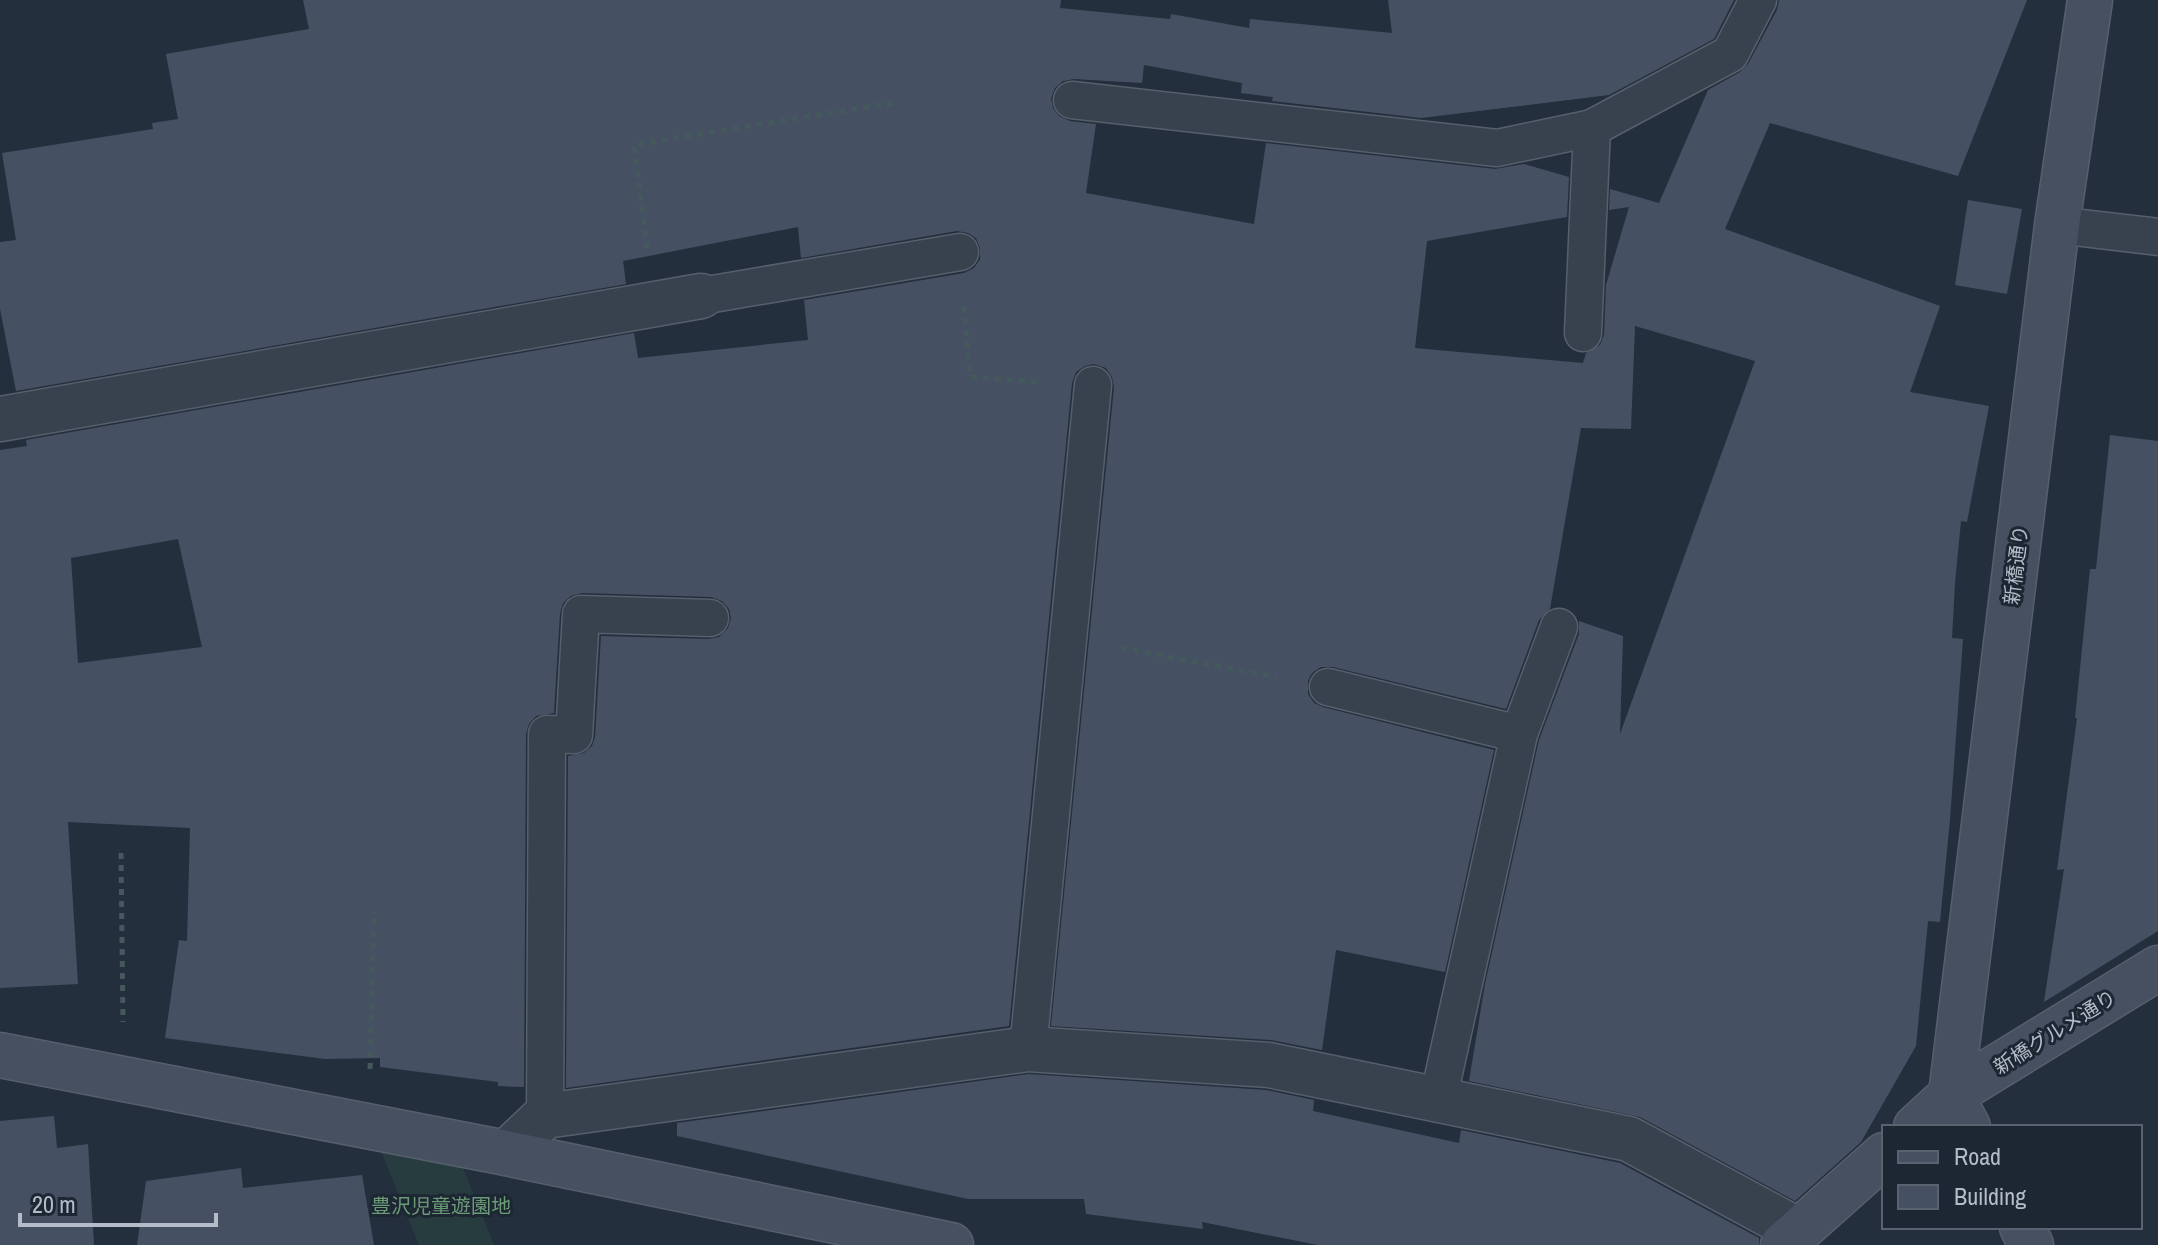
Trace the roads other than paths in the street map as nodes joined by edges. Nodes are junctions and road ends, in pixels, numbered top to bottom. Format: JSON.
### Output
{"nodes":[{"id":1,"x":1758,"y":0,"type":"edge"},
{"id":2,"x":2090,"y":0,"type":"edge"},
{"id":3,"x":1072,"y":100,"type":"dead end"},
{"id":4,"x":1592,"y":128,"type":"junction"},
{"id":5,"x":2057,"y":225,"type":"junction"},
{"id":6,"x":2158,"y":237,"type":"edge"},
{"id":7,"x":960,"y":252,"type":"road end"},
{"id":8,"x":701,"y":296,"type":"joint"},
{"id":9,"x":1583,"y":333,"type":"dead end"},
{"id":10,"x":1093,"y":385,"type":"road end"},
{"id":11,"x":0,"y":419,"type":"edge"},
{"id":12,"x":710,"y":618,"type":"dead end"},
{"id":13,"x":1559,"y":627,"type":"dead end"},
{"id":14,"x":1328,"y":687,"type":"road end"},
{"id":15,"x":1519,"y":734,"type":"junction"},
{"id":16,"x":2158,"y":968,"type":"edge"},
{"id":17,"x":1028,"y":1049,"type":"junction"},
{"id":18,"x":0,"y":1055,"type":"edge"},
{"id":19,"x":1438,"y":1100,"type":"junction"},
{"id":20,"x":1960,"y":1111,"type":"edge"},
{"id":21,"x":545,"y":1116,"type":"junction"},
{"id":22,"x":1922,"y":1125,"type":"edge"},
{"id":23,"x":506,"y":1153,"type":"junction"},
{"id":24,"x":1882,"y":1157,"type":"edge"},
{"id":25,"x":1791,"y":1238,"type":"edge"},
{"id":26,"x":951,"y":1245,"type":"edge"}],
"edges":[{"from":1,"to":4,"type":"lane"},
{"from":2,"to":5,"type":"street","name":"新橋通り"},
{"from":3,"to":4,"type":"lane"},
{"from":4,"to":9,"type":"lane"},
{"from":5,"to":6,"type":"lane"},
{"from":5,"to":20,"type":"street","name":"新橋通り"},
{"from":7,"to":8,"type":"lane"},
{"from":8,"to":11,"type":"street"},
{"from":10,"to":17,"type":"lane"},
{"from":12,"to":21,"type":"lane"},
{"from":13,"to":15,"type":"lane"},
{"from":14,"to":15,"type":"lane"},
{"from":15,"to":19,"type":"lane"},
{"from":16,"to":20,"type":"street","name":"新橋グルメ通り"},
{"from":17,"to":19,"type":"street"},
{"from":17,"to":21,"type":"street"},
{"from":18,"to":23,"type":"street"},
{"from":19,"to":25,"type":"street"},
{"from":20,"to":22,"type":"street","name":"新橋グルメ通り"},
{"from":21,"to":23,"type":"street"},
{"from":23,"to":26,"type":"street"},
{"from":24,"to":25,"type":"street"}]}
